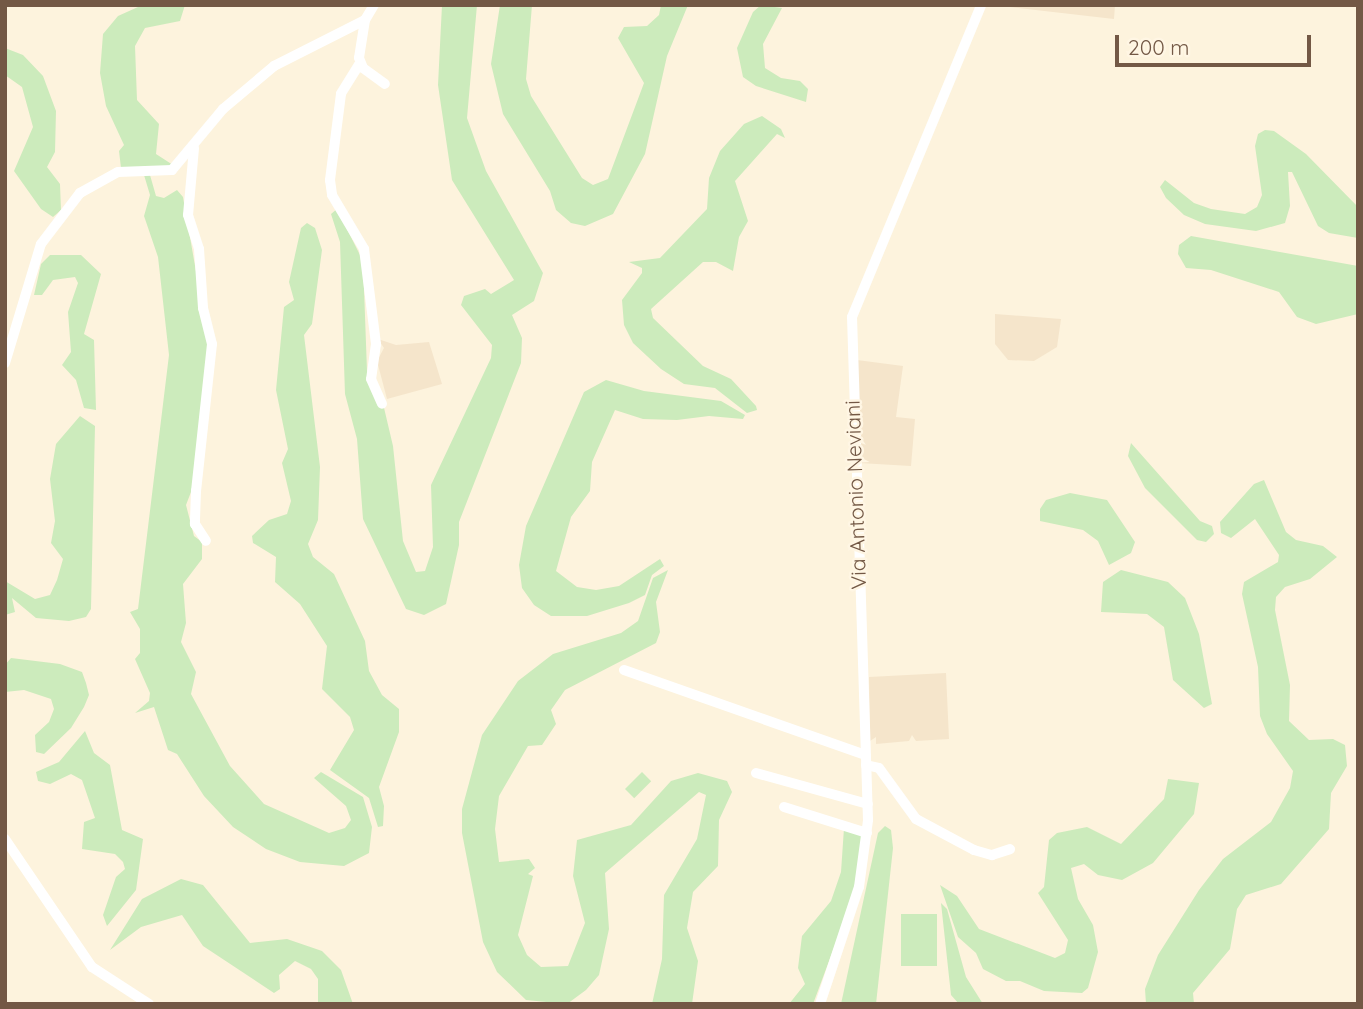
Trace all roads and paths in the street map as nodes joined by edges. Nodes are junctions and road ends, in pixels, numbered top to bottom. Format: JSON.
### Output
{"nodes":[{"id":1,"x":374,"y":5,"type":"edge"},
{"id":2,"x":981,"y":5,"type":"edge"},
{"id":3,"x":365,"y":20,"type":"junction"},
{"id":4,"x":360,"y":63,"type":"junction"},
{"id":5,"x":385,"y":84,"type":"dead end"},
{"id":6,"x":194,"y":145,"type":"junction"},
{"id":7,"x":8,"y":346,"type":"edge"},
{"id":8,"x":5,"y":363,"type":"edge"},
{"id":9,"x":382,"y":404,"type":"dead end"},
{"id":10,"x":206,"y":541,"type":"dead end"},
{"id":11,"x":624,"y":670,"type":"dead end"},
{"id":12,"x":866,"y":760,"type":"junction"},
{"id":13,"x":756,"y":773,"type":"dead end"},
{"id":14,"x":868,"y":804,"type":"junction"},
{"id":15,"x":784,"y":807,"type":"dead end"},
{"id":16,"x":867,"y":834,"type":"junction"},
{"id":17,"x":5,"y":839,"type":"edge"},
{"id":18,"x":1010,"y":849,"type":"dead end"},
{"id":19,"x":149,"y":1004,"type":"edge"},
{"id":20,"x":820,"y":1004,"type":"edge"}],
"edges":[{"from":1,"to":3,"type":"street"},
{"from":2,"to":12,"type":"street","name":"Via Antonio Neviani"},
{"from":3,"to":4,"type":"street"},
{"from":3,"to":6,"type":"street"},
{"from":4,"to":5,"type":"street"},
{"from":4,"to":9,"type":"street"},
{"from":6,"to":7,"type":"street"},
{"from":6,"to":10,"type":"street"},
{"from":7,"to":8,"type":"street"},
{"from":11,"to":12,"type":"street"},
{"from":12,"to":14,"type":"street","name":"Via Antonio Neviani"},
{"from":12,"to":18,"type":"street"},
{"from":13,"to":14,"type":"street"},
{"from":14,"to":16,"type":"street","name":"Via Antonio Neviani"},
{"from":15,"to":16,"type":"street"},
{"from":16,"to":20,"type":"street","name":"Via Antonio Neviani"},
{"from":17,"to":19,"type":"street"}]}
